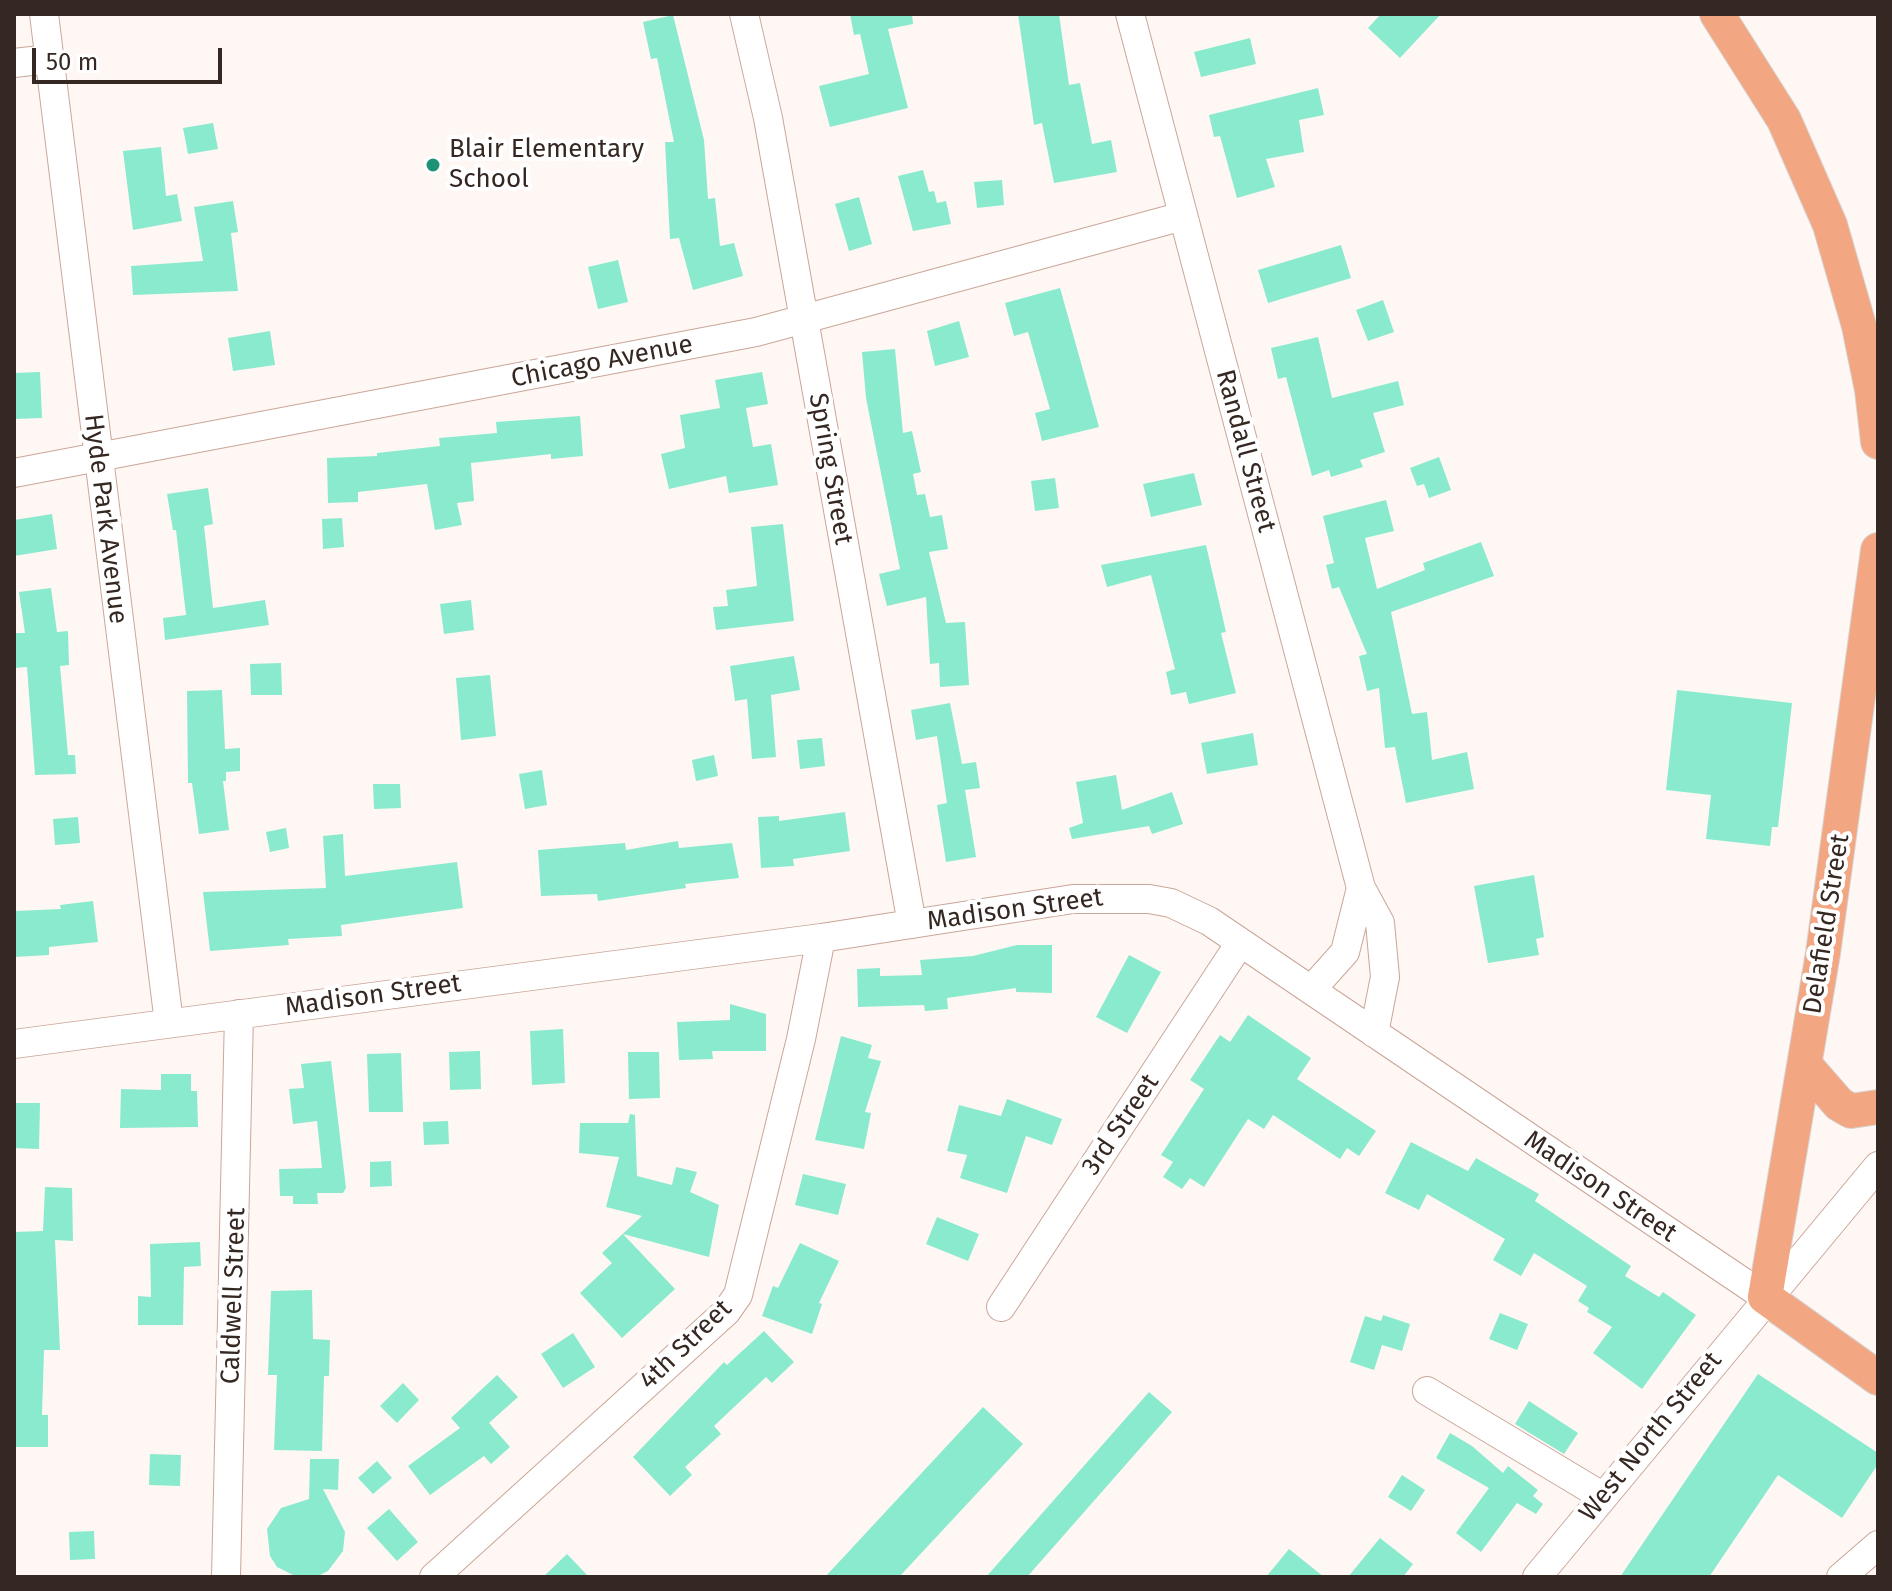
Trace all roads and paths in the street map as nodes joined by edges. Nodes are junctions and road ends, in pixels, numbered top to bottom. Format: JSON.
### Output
{"nodes":[{"id":1,"x":44,"y":14,"type":"edge"},
{"id":2,"x":744,"y":14,"type":"edge"},
{"id":3,"x":1130,"y":14,"type":"edge"},
{"id":4,"x":1717,"y":14,"type":"edge"},
{"id":5,"x":49,"y":59,"type":"junction"},
{"id":6,"x":14,"y":63,"type":"edge"},
{"id":7,"x":1183,"y":216,"type":"junction"},
{"id":8,"x":803,"y":319,"type":"junction"},
{"id":9,"x":1870,"y":338,"type":"edge"},
{"id":10,"x":1878,"y":442,"type":"edge"},
{"id":11,"x":99,"y":459,"type":"junction"},
{"id":12,"x":14,"y":473,"type":"edge"},
{"id":13,"x":1878,"y":550,"type":"edge"},
{"id":14,"x":1361,"y":888,"type":"junction"},
{"id":15,"x":912,"y":924,"type":"junction"},
{"id":16,"x":821,"y":938,"type":"junction"},
{"id":17,"x":1240,"y":943,"type":"junction"},
{"id":18,"x":1311,"y":990,"type":"junction"},
{"id":19,"x":239,"y":1014,"type":"junction"},
{"id":20,"x":169,"y":1023,"type":"junction"},
{"id":21,"x":1374,"y":1033,"type":"junction"},
{"id":22,"x":14,"y":1044,"type":"edge"},
{"id":23,"x":1805,"y":1065,"type":"junction"},
{"id":24,"x":1878,"y":1107,"type":"edge"},
{"id":25,"x":1878,"y":1166,"type":"edge"},
{"id":26,"x":1765,"y":1297,"type":"junction"},
{"id":27,"x":1001,"y":1307,"type":"dead end"},
{"id":28,"x":1878,"y":1378,"type":"edge"},
{"id":29,"x":1427,"y":1391,"type":"dead end"},
{"id":30,"x":1602,"y":1496,"type":"junction"},
{"id":31,"x":1878,"y":1545,"type":"edge"},
{"id":32,"x":226,"y":1577,"type":"edge"},
{"id":33,"x":434,"y":1577,"type":"edge"},
{"id":34,"x":1537,"y":1577,"type":"edge"},
{"id":35,"x":1841,"y":1577,"type":"edge"}],
"edges":[{"from":1,"to":5,"type":"street","name":"Hyde Park Avenue"},
{"from":2,"to":8,"type":"street","name":"Spring Street"},
{"from":3,"to":7,"type":"street","name":"Randall Street"},
{"from":4,"to":9,"type":"main road"},
{"from":5,"to":6,"type":"street"},
{"from":5,"to":11,"type":"street","name":"Hyde Park Avenue"},
{"from":7,"to":8,"type":"street","name":"Chicago Avenue"},
{"from":7,"to":14,"type":"street","name":"Randall Street"},
{"from":8,"to":11,"type":"street","name":"Chicago Avenue"},
{"from":8,"to":15,"type":"street","name":"Spring Street"},
{"from":9,"to":10,"type":"main road"},
{"from":11,"to":12,"type":"street","name":"Chicago Avenue"},
{"from":11,"to":20,"type":"street","name":"Hyde Park Avenue"},
{"from":13,"to":23,"type":"main road","name":"Delafield Street"},
{"from":14,"to":18,"type":"street","name":"Randall Street"},
{"from":14,"to":21,"type":"street","name":"Randall Street"},
{"from":15,"to":16,"type":"street","name":"Madison Street"},
{"from":15,"to":17,"type":"street","name":"Madison Street"},
{"from":16,"to":19,"type":"street","name":"Madison Street"},
{"from":16,"to":33,"type":"street","name":"4th Street"},
{"from":17,"to":18,"type":"street","name":"Madison Street"},
{"from":17,"to":27,"type":"street","name":"3rd Street"},
{"from":18,"to":21,"type":"street","name":"Madison Street"},
{"from":19,"to":20,"type":"street","name":"Madison Street"},
{"from":19,"to":32,"type":"street","name":"Caldwell Street"},
{"from":20,"to":22,"type":"street","name":"Madison Street"},
{"from":21,"to":26,"type":"street","name":"Madison Street"},
{"from":23,"to":24,"type":"main road"},
{"from":23,"to":26,"type":"main road","name":"Delafield Street"},
{"from":25,"to":26,"type":"street","name":"West North Street"},
{"from":26,"to":28,"type":"main road","name":"Madison Street"},
{"from":26,"to":30,"type":"street","name":"West North Street"},
{"from":29,"to":30,"type":"street"},
{"from":30,"to":34,"type":"street","name":"West North Street"},
{"from":31,"to":35,"type":"street"}]}
